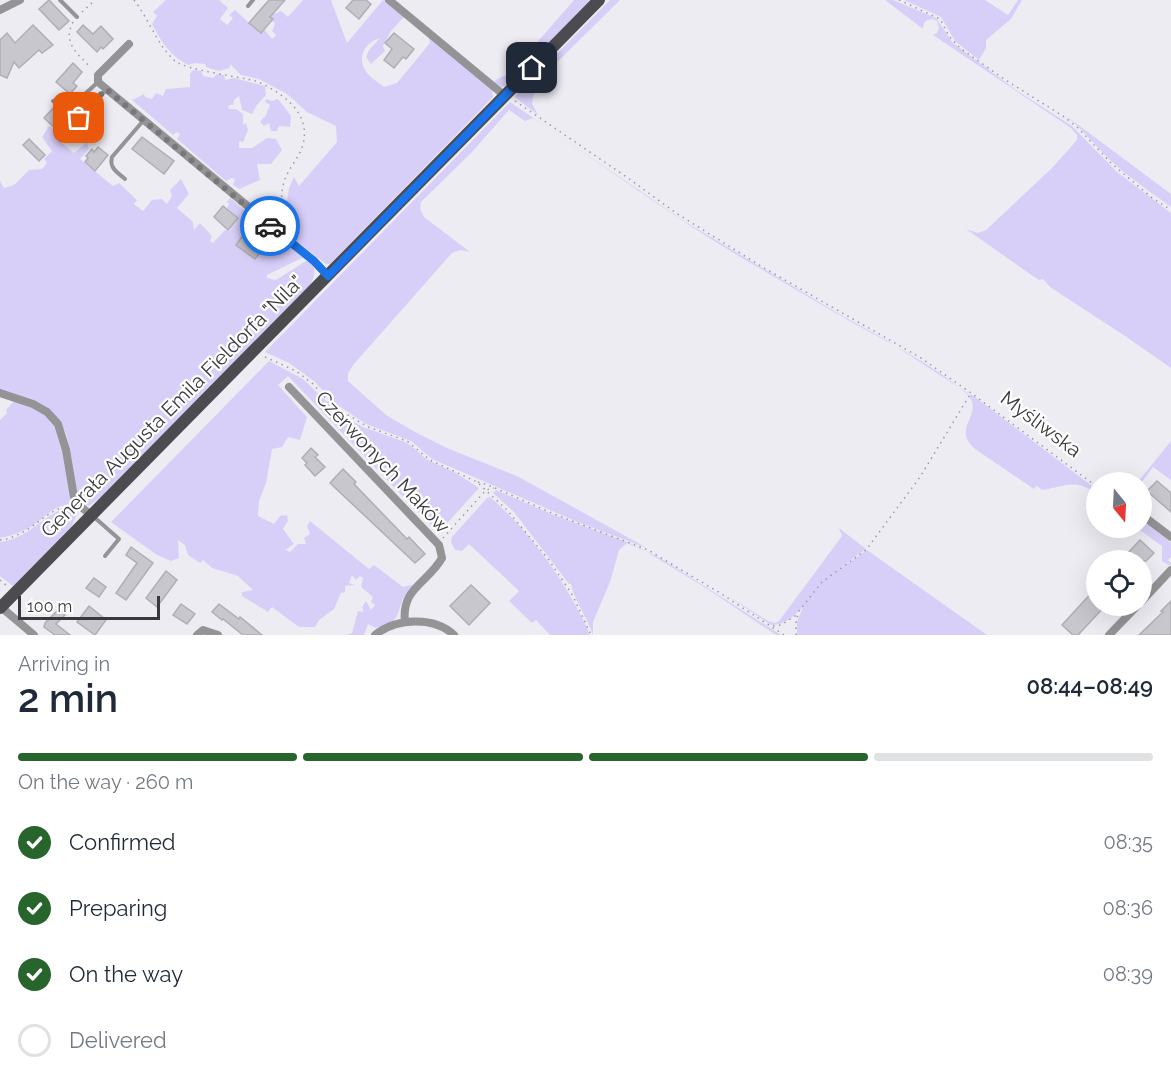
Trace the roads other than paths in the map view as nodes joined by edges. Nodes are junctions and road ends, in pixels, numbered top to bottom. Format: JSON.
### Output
{"nodes":[{"id":1,"x":20,"y":0,"type":"edge"},
{"id":2,"x":60,"y":0,"type":"edge"},
{"id":3,"x":253,"y":0,"type":"edge"},
{"id":4,"x":389,"y":0,"type":"edge"},
{"id":5,"x":599,"y":0,"type":"edge"},
{"id":6,"x":248,"y":6,"type":"dead end"},
{"id":7,"x":0,"y":10,"type":"edge"},
{"id":8,"x":76,"y":17,"type":"road end"},
{"id":9,"x":129,"y":44,"type":"dead end"},
{"id":10,"x":98,"y":79,"type":"junction"},
{"id":11,"x":106,"y":89,"type":"junction"},
{"id":12,"x":506,"y":95,"type":"junction"},
{"id":13,"x":52,"y":101,"type":"dead end"},
{"id":14,"x":79,"y":118,"type":"dead end"},
{"id":15,"x":143,"y":121,"type":"junction"},
{"id":16,"x":125,"y":179,"type":"dead end"},
{"id":17,"x":328,"y":276,"type":"junction"},
{"id":18,"x":289,"y":387,"type":"dead end"},
{"id":19,"x":0,"y":393,"type":"edge"},
{"id":20,"x":91,"y":515,"type":"junction"},
{"id":21,"x":1152,"y":523,"type":"edge"},
{"id":22,"x":1171,"y":537,"type":"edge"},
{"id":23,"x":105,"y":556,"type":"dead end"},
{"id":24,"x":1171,"y":570,"type":"edge"},
{"id":25,"x":1152,"y":590,"type":"edge"},
{"id":26,"x":1,"y":607,"type":"edge"},
{"id":27,"x":1127,"y":616,"type":"edge"},
{"id":28,"x":405,"y":622,"type":"junction"},
{"id":29,"x":34,"y":635,"type":"edge"},
{"id":30,"x":197,"y":635,"type":"edge"},
{"id":31,"x":218,"y":635,"type":"edge"},
{"id":32,"x":375,"y":635,"type":"edge"},
{"id":33,"x":454,"y":635,"type":"edge"},
{"id":34,"x":1109,"y":635,"type":"edge"}],
"edges":[{"from":1,"to":7,"type":"street"},
{"from":2,"to":8,"type":"lane"},
{"from":3,"to":6,"type":"lane"},
{"from":4,"to":12,"type":"street"},
{"from":5,"to":12,"type":"main road","name":"Generała Augusta Emila Fieldorfa \"Nila\""},
{"from":9,"to":10,"type":"street"},
{"from":10,"to":11,"type":"street"},
{"from":10,"to":13,"type":"lane"},
{"from":11,"to":14,"type":"lane"},
{"from":11,"to":15,"type":"street"},
{"from":12,"to":17,"type":"main road","name":"Generała Augusta Emila Fieldorfa \"Nila\""},
{"from":15,"to":16,"type":"lane"},
{"from":15,"to":17,"type":"street"},
{"from":17,"to":20,"type":"main road","name":"Generała Augusta Emila Fieldorfa \"Nila\""},
{"from":18,"to":28,"type":"street","name":"Czerwonych Maków"},
{"from":19,"to":20,"type":"street"},
{"from":20,"to":23,"type":"lane"},
{"from":20,"to":26,"type":"main road","name":"Generała Augusta Emila Fieldorfa \"Nila\""},
{"from":21,"to":22,"type":"street"},
{"from":24,"to":25,"type":"street"},
{"from":26,"to":29,"type":"street"},
{"from":27,"to":34,"type":"street"},
{"from":28,"to":32,"type":"street"},
{"from":28,"to":33,"type":"street"},
{"from":30,"to":31,"type":"street"}]}
